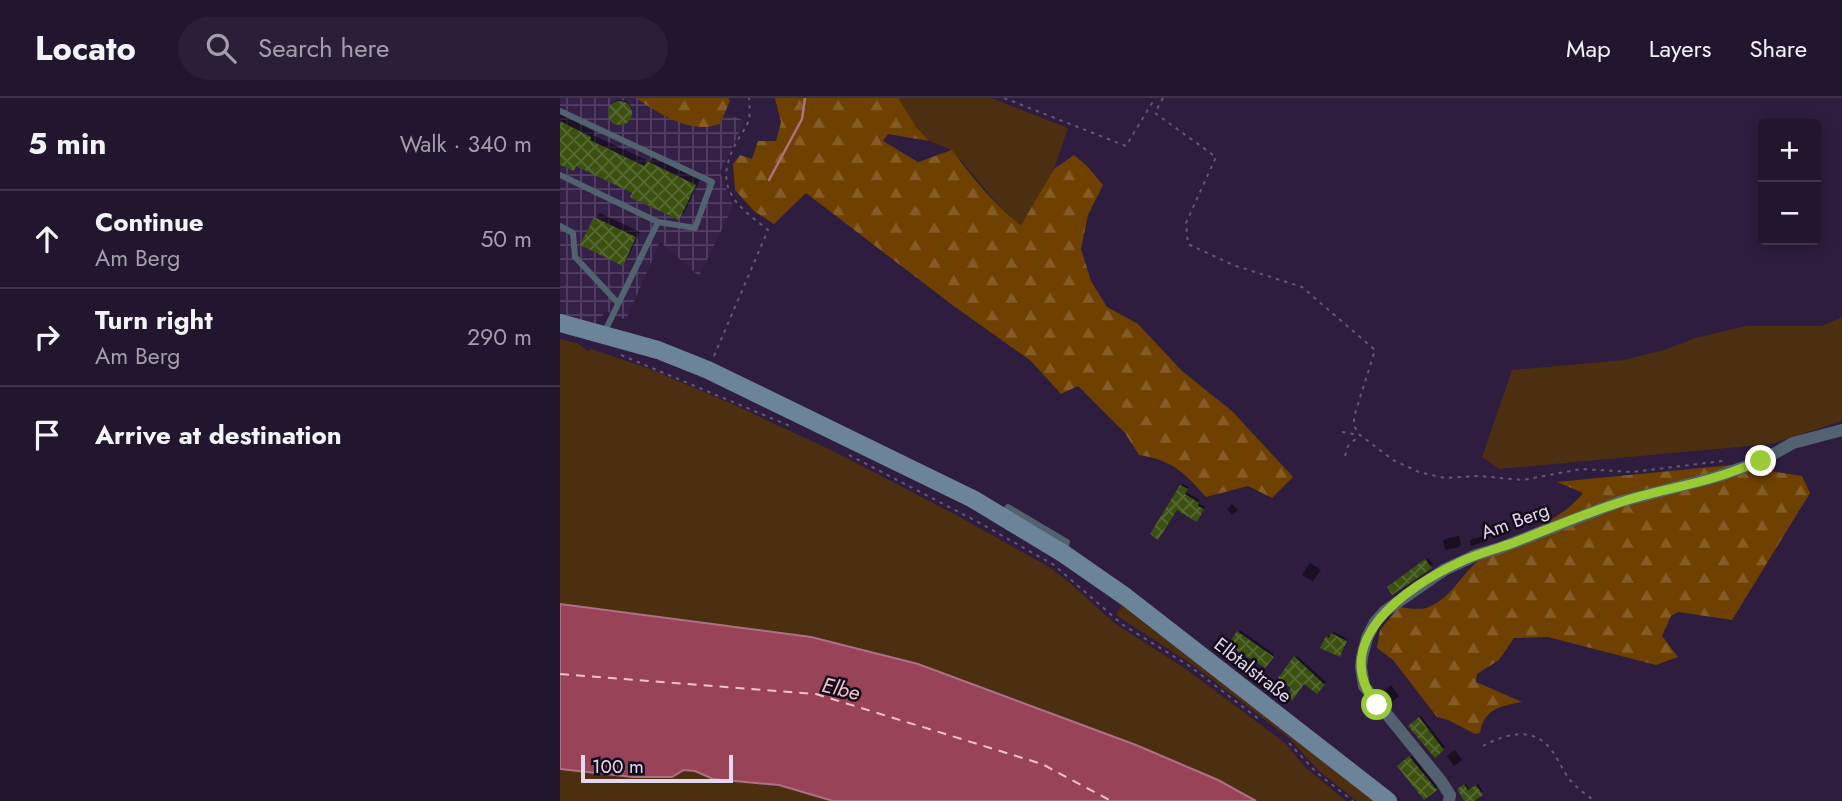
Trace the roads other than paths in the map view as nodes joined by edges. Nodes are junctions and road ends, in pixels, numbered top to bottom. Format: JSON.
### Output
{"nodes":[{"id":1,"x":560,"y":111,"type":"edge"},
{"id":2,"x":560,"y":175,"type":"edge"},
{"id":3,"x":658,"y":222,"type":"junction"},
{"id":4,"x":560,"y":226,"type":"edge"},
{"id":5,"x":618,"y":303,"type":"junction"},
{"id":6,"x":560,"y":323,"type":"edge"},
{"id":7,"x":603,"y":334,"type":"junction"},
{"id":8,"x":1842,"y":430,"type":"edge"},
{"id":9,"x":1388,"y":801,"type":"edge"},
{"id":10,"x":1449,"y":801,"type":"edge"}],
"edges":[{"from":1,"to":3,"type":"lane"},
{"from":2,"to":3,"type":"lane"},
{"from":3,"to":5,"type":"lane"},
{"from":4,"to":5,"type":"lane"},
{"from":5,"to":7,"type":"lane"},
{"from":6,"to":7,"type":"street","name":"Elbtalstraße"},
{"from":7,"to":9,"type":"street","name":"Elbtalstraße"},
{"from":8,"to":10,"type":"street","name":"Am Berg"}]}
